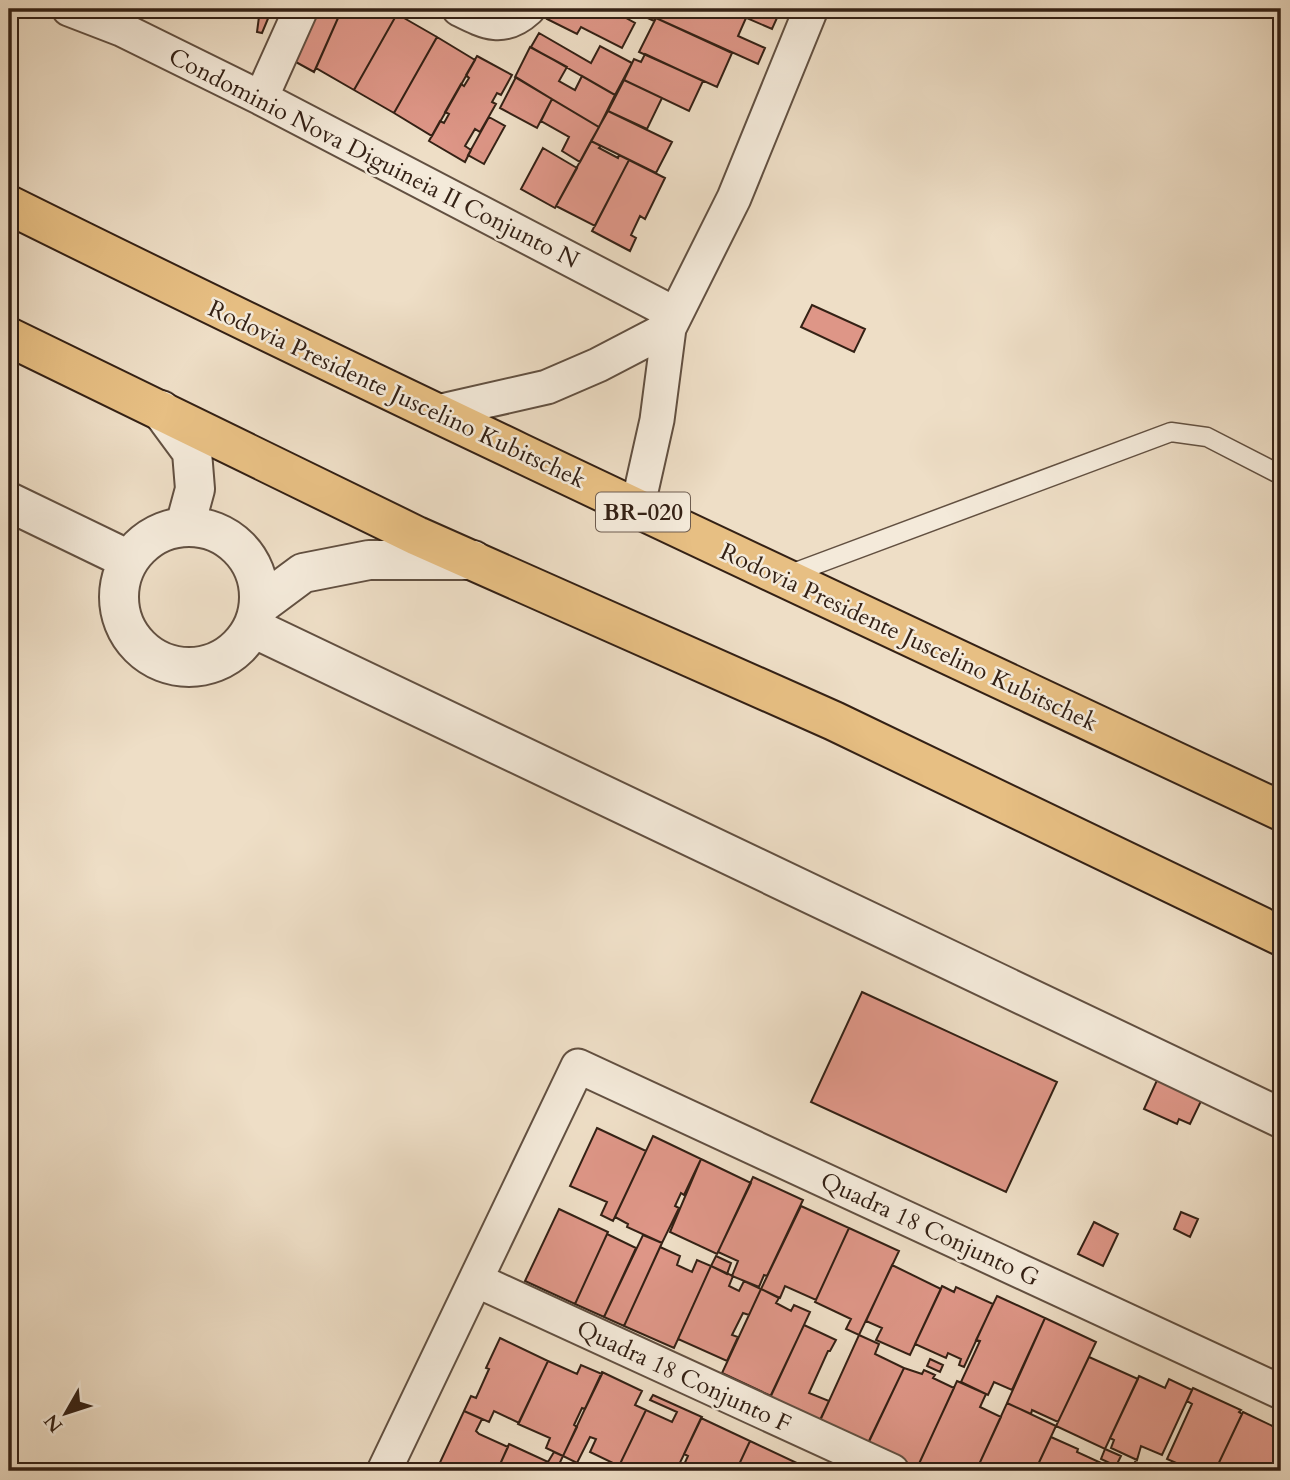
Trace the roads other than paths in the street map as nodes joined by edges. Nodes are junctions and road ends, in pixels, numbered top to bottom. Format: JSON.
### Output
{"nodes":[{"id":1,"x":69,"y":9,"type":"edge"},
{"id":2,"x":301,"y":9,"type":"edge"},
{"id":3,"x":459,"y":9,"type":"edge"},
{"id":4,"x":528,"y":9,"type":"edge"},
{"id":5,"x":811,"y":9,"type":"edge"},
{"id":6,"x":122,"y":19,"type":"edge"},
{"id":7,"x":261,"y":98,"type":"junction"},
{"id":8,"x":9,"y":205,"type":"edge"},
{"id":9,"x":672,"y":321,"type":"junction"},
{"id":10,"x":9,"y":337,"type":"edge"},
{"id":11,"x":161,"y":410,"type":"junction"},
{"id":12,"x":437,"y":412,"type":"junction"},
{"id":13,"x":1281,"y":475,"type":"edge"},
{"id":14,"x":9,"y":502,"type":"edge"},
{"id":15,"x":637,"y":509,"type":"junction"},
{"id":16,"x":185,"y":526,"type":"junction"},
{"id":17,"x":129,"y":560,"type":"junction"},
{"id":18,"x":473,"y":560,"type":"junction"},
{"id":19,"x":783,"y":577,"type":"junction"},
{"id":20,"x":256,"y":617,"type":"junction"},
{"id":21,"x":1281,"y":811,"type":"edge"},
{"id":22,"x":1281,"y":936,"type":"edge"},
{"id":23,"x":1281,"y":1118,"type":"edge"},
{"id":24,"x":476,"y":1280,"type":"junction"},
{"id":25,"x":1281,"y":1392,"type":"edge"},
{"id":26,"x":384,"y":1471,"type":"edge"},
{"id":27,"x":892,"y":1471,"type":"edge"}],
"edges":[{"from":1,"to":6,"type":"street","name":"Condominio Nova Diguineia II Conjunto N"},
{"from":2,"to":7,"type":"street"},
{"from":3,"to":4,"type":"street"},
{"from":5,"to":9,"type":"street"},
{"from":6,"to":7,"type":"street","name":"Condominio Nova Diguineia II Conjunto N"},
{"from":7,"to":9,"type":"street","name":"Condominio Nova Diguineia II Conjunto N"},
{"from":8,"to":12,"type":"highway","name":"Rodovia Presidente Juscelino Kubitschek","number":"BR-020"},
{"from":9,"to":12,"type":"street"},
{"from":9,"to":15,"type":"street"},
{"from":10,"to":11,"type":"highway"},
{"from":11,"to":16,"type":"street"},
{"from":11,"to":18,"type":"highway"},
{"from":12,"to":15,"type":"highway","name":"Rodovia Presidente Juscelino Kubitschek","number":"BR-020"},
{"from":13,"to":19,"type":"lane"},
{"from":14,"to":17,"type":"street"},
{"from":15,"to":19,"type":"highway","name":"Rodovia Presidente Juscelino Kubitschek","number":"BR-020"},
{"from":16,"to":17,"type":"street"},
{"from":16,"to":20,"type":"street"},
{"from":17,"to":20,"type":"street"},
{"from":18,"to":20,"type":"street"},
{"from":18,"to":22,"type":"highway"},
{"from":19,"to":21,"type":"highway","name":"Rodovia Presidente Juscelino Kubitschek","number":"BR-020"},
{"from":20,"to":23,"type":"street"},
{"from":24,"to":25,"type":"street","name":"Quadra 18 Conjunto G"},
{"from":24,"to":26,"type":"street"},
{"from":24,"to":27,"type":"street","name":"Quadra 18 Conjunto F"}]}
